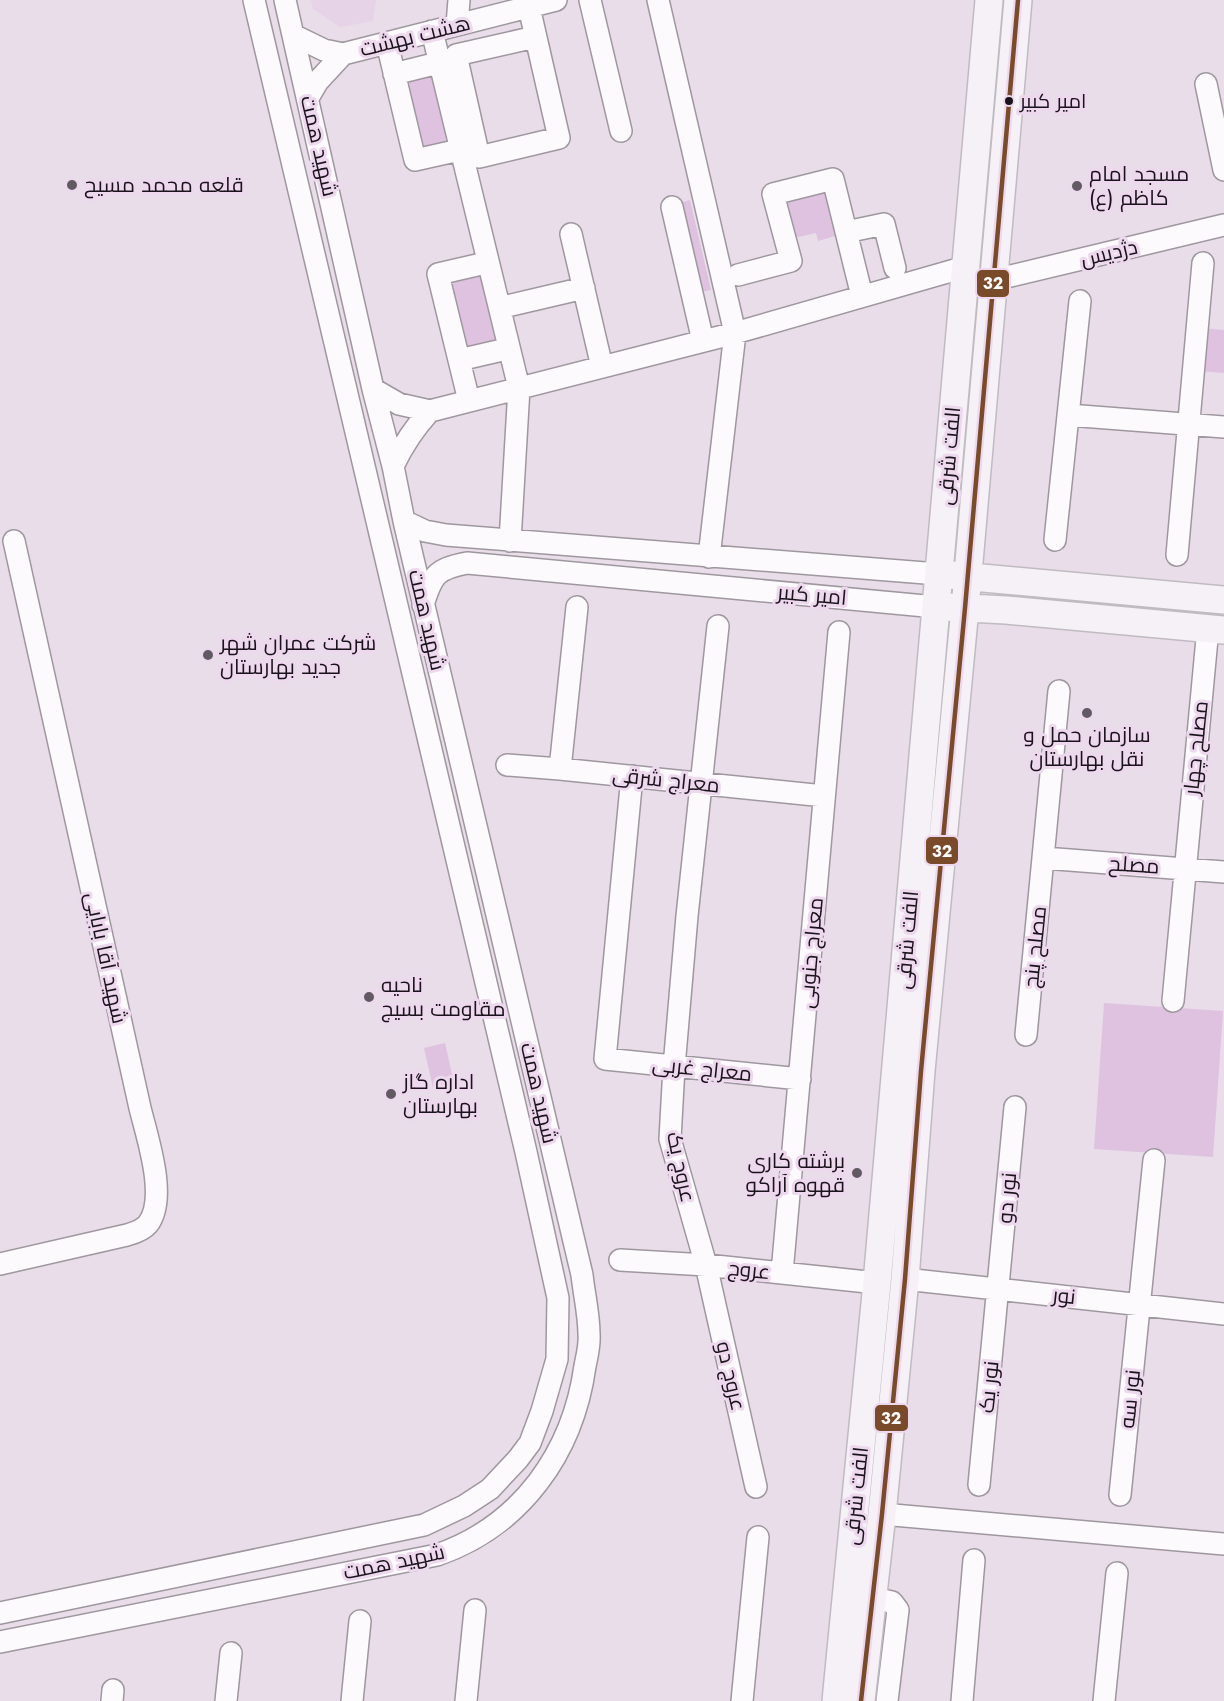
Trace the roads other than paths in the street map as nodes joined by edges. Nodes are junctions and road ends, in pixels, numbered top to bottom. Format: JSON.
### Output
{"nodes":[{"id":1,"x":254,"y":0,"type":"edge"},
{"id":2,"x":285,"y":0,"type":"edge"},
{"id":3,"x":459,"y":0,"type":"edge"},
{"id":4,"x":556,"y":0,"type":"edge"},
{"id":5,"x":590,"y":0,"type":"edge"},
{"id":6,"x":658,"y":0,"type":"edge"},
{"id":7,"x":989,"y":0,"type":"edge"},
{"id":8,"x":1018,"y":0,"type":"edge"},
{"id":9,"x":529,"y":7,"type":"junction"},
{"id":10,"x":457,"y":25,"type":"junction"},
{"id":11,"x":432,"y":32,"type":"junction"},
{"id":12,"x":293,"y":35,"type":"junction"},
{"id":13,"x":536,"y":37,"type":"junction"},
{"id":14,"x":387,"y":43,"type":"junction"},
{"id":15,"x":343,"y":54,"type":"junction"},
{"id":16,"x":434,"y":64,"type":"dead end"},
{"id":17,"x":394,"y":74,"type":"junction"},
{"id":18,"x":1206,"y":84,"type":"dead end"},
{"id":19,"x":308,"y":98,"type":"junction"},
{"id":20,"x":621,"y":131,"type":"dead end"},
{"id":21,"x":454,"y":151,"type":"dead end"},
{"id":22,"x":1224,"y":170,"type":"edge"},
{"id":23,"x":672,"y":207,"type":"dead end"},
{"id":24,"x":1224,"y":225,"type":"edge"},
{"id":25,"x":846,"y":232,"type":"junction"},
{"id":26,"x":571,"y":234,"type":"dead end"},
{"id":27,"x":1203,"y":263,"type":"dead end"},
{"id":28,"x":477,"y":265,"type":"dead end"},
{"id":29,"x":965,"y":267,"type":"junction"},
{"id":30,"x":895,"y":268,"type":"dead end"},
{"id":31,"x":738,"y":275,"type":"dead end"},
{"id":32,"x":994,"y":280,"type":"junction"},
{"id":33,"x":584,"y":288,"type":"junction"},
{"id":34,"x":862,"y":296,"type":"junction"},
{"id":35,"x":1080,"y":301,"type":"dead end"},
{"id":36,"x":507,"y":306,"type":"dead end"},
{"id":37,"x":735,"y":333,"type":"junction"},
{"id":38,"x":703,"y":341,"type":"junction"},
{"id":39,"x":498,"y":351,"type":"dead end"},
{"id":40,"x":459,"y":360,"type":"junction"},
{"id":41,"x":602,"y":367,"type":"junction"},
{"id":42,"x":519,"y":388,"type":"junction"},
{"id":43,"x":373,"y":389,"type":"junction"},
{"id":44,"x":469,"y":401,"type":"junction"},
{"id":45,"x":430,"y":411,"type":"junction"},
{"id":46,"x":1068,"y":415,"type":"junction"},
{"id":47,"x":1189,"y":424,"type":"junction"},
{"id":48,"x":1224,"y":427,"type":"edge"},
{"id":49,"x":393,"y":466,"type":"junction"},
{"id":50,"x":404,"y":522,"type":"junction"},
{"id":51,"x":1055,"y":540,"type":"dead end"},
{"id":52,"x":14,"y":541,"type":"dead end"},
{"id":53,"x":510,"y":541,"type":"junction"},
{"id":54,"x":1177,"y":555,"type":"dead end"},
{"id":55,"x":710,"y":557,"type":"junction"},
{"id":56,"x":938,"y":574,"type":"junction"},
{"id":57,"x":968,"y":576,"type":"junction"},
{"id":58,"x":1224,"y":600,"type":"edge"},
{"id":59,"x":423,"y":605,"type":"junction"},
{"id":60,"x":577,"y":607,"type":"dead end"},
{"id":61,"x":936,"y":607,"type":"junction"},
{"id":62,"x":965,"y":608,"type":"junction"},
{"id":63,"x":718,"y":626,"type":"dead end"},
{"id":64,"x":1216,"y":629,"type":"edge"},
{"id":65,"x":838,"y":632,"type":"dead end"},
{"id":66,"x":1059,"y":691,"type":"dead end"},
{"id":67,"x":507,"y":765,"type":"dead end"},
{"id":68,"x":560,"y":769,"type":"junction"},
{"id":69,"x":632,"y":776,"type":"junction"},
{"id":70,"x":701,"y":783,"type":"junction"},
{"id":71,"x":824,"y":796,"type":"junction"},
{"id":72,"x":1044,"y":858,"type":"junction"},
{"id":73,"x":1184,"y":869,"type":"junction"},
{"id":74,"x":1224,"y":872,"type":"edge"},
{"id":75,"x":1173,"y":1001,"type":"dead end"},
{"id":76,"x":1026,"y":1035,"type":"dead end"},
{"id":77,"x":674,"y":1067,"type":"junction"},
{"id":78,"x":800,"y":1079,"type":"junction"},
{"id":79,"x":1015,"y":1107,"type":"dead end"},
{"id":80,"x":1154,"y":1160,"type":"dead end"},
{"id":81,"x":620,"y":1260,"type":"dead end"},
{"id":82,"x":0,"y":1264,"type":"edge"},
{"id":83,"x":706,"y":1265,"type":"junction"},
{"id":84,"x":782,"y":1273,"type":"junction"},
{"id":85,"x":905,"y":1280,"type":"junction"},
{"id":86,"x":877,"y":1283,"type":"junction"},
{"id":87,"x":999,"y":1290,"type":"junction"},
{"id":88,"x":1140,"y":1304,"type":"junction"},
{"id":89,"x":1224,"y":1314,"type":"edge"},
{"id":90,"x":979,"y":1485,"type":"dead end"},
{"id":91,"x":756,"y":1487,"type":"dead end"},
{"id":92,"x":1120,"y":1495,"type":"dead end"},
{"id":93,"x":882,"y":1514,"type":"junction"},
{"id":94,"x":758,"y":1537,"type":"dead end"},
{"id":95,"x":1224,"y":1544,"type":"edge"},
{"id":96,"x":974,"y":1560,"type":"dead end"},
{"id":97,"x":240,"y":1563,"type":"junction"},
{"id":98,"x":1117,"y":1574,"type":"dead end"},
{"id":99,"x":246,"y":1593,"type":"junction"},
{"id":100,"x":873,"y":1598,"type":"junction"},
{"id":101,"x":475,"y":1610,"type":"dead end"},
{"id":102,"x":0,"y":1613,"type":"edge"},
{"id":103,"x":360,"y":1621,"type":"dead end"},
{"id":104,"x":0,"y":1642,"type":"edge"},
{"id":105,"x":231,"y":1653,"type":"dead end"},
{"id":106,"x":226,"y":1701,"type":"edge"},
{"id":107,"x":352,"y":1701,"type":"edge"},
{"id":108,"x":466,"y":1701,"type":"edge"},
{"id":109,"x":742,"y":1701,"type":"edge"},
{"id":110,"x":836,"y":1701,"type":"edge"},
{"id":111,"x":861,"y":1701,"type":"edge"},
{"id":112,"x":887,"y":1701,"type":"edge"},
{"id":113,"x":962,"y":1701,"type":"edge"},
{"id":114,"x":1104,"y":1701,"type":"edge"}],
"edges":[{"from":1,"to":97,"type":"street","name":"شهید همت"},
{"from":2,"to":12,"type":"street","name":"شهید همت"},
{"from":3,"to":10,"type":"street"},
{"from":4,"to":9,"type":"street","name":"هشت بهشت"},
{"from":5,"to":20,"type":"street"},
{"from":6,"to":37,"type":"street"},
{"from":7,"to":29,"type":"main road","name":"الفت شرقی"},
{"from":8,"to":32,"type":"main road","name":"الفت شرقی"},
{"from":9,"to":10,"type":"street","name":"هشت بهشت"},
{"from":9,"to":13,"type":"street"},
{"from":10,"to":11,"type":"street","name":"هشت بهشت"},
{"from":11,"to":14,"type":"street","name":"هشت بهشت"},
{"from":11,"to":42,"type":"street"},
{"from":12,"to":15,"type":"street"},
{"from":12,"to":19,"type":"street","name":"شهید همت"},
{"from":13,"to":13,"type":"street"},
{"from":14,"to":15,"type":"street","name":"هشت بهشت"},
{"from":14,"to":17,"type":"street"},
{"from":15,"to":19,"type":"street"},
{"from":16,"to":17,"type":"street"},
{"from":17,"to":21,"type":"street"},
{"from":18,"to":22,"type":"street"},
{"from":19,"to":43,"type":"street","name":"شهید همت"},
{"from":23,"to":38,"type":"street"},
{"from":24,"to":32,"type":"street","name":"دژدیس"},
{"from":25,"to":30,"type":"street"},
{"from":25,"to":31,"type":"street"},
{"from":25,"to":34,"type":"street"},
{"from":26,"to":33,"type":"street"},
{"from":27,"to":47,"type":"street"},
{"from":28,"to":40,"type":"street"},
{"from":29,"to":34,"type":"street"},
{"from":29,"to":56,"type":"main road","name":"الفت شرقی"},
{"from":32,"to":57,"type":"main road","name":"الفت شرقی"},
{"from":33,"to":36,"type":"street"},
{"from":33,"to":41,"type":"street"},
{"from":34,"to":37,"type":"street"},
{"from":35,"to":46,"type":"street"},
{"from":37,"to":38,"type":"street"},
{"from":37,"to":55,"type":"street"},
{"from":38,"to":41,"type":"street"},
{"from":39,"to":40,"type":"street"},
{"from":40,"to":44,"type":"street"},
{"from":41,"to":42,"type":"street"},
{"from":42,"to":44,"type":"street"},
{"from":42,"to":53,"type":"street"},
{"from":43,"to":45,"type":"street"},
{"from":43,"to":49,"type":"street","name":"شهید همت"},
{"from":44,"to":45,"type":"street"},
{"from":45,"to":49,"type":"street"},
{"from":46,"to":47,"type":"street"},
{"from":46,"to":51,"type":"street"},
{"from":47,"to":48,"type":"street"},
{"from":47,"to":54,"type":"street"},
{"from":49,"to":50,"type":"street","name":"شهید همت"},
{"from":50,"to":53,"type":"street","name":"امیر کبیر"},
{"from":50,"to":59,"type":"street","name":"شهید همت"},
{"from":52,"to":82,"type":"street","name":"شهید آقا بابایی"},
{"from":53,"to":55,"type":"street","name":"امیر کبیر"},
{"from":55,"to":56,"type":"street","name":"امیر کبیر"},
{"from":56,"to":57,"type":"main road","name":"امیر کبیر"},
{"from":56,"to":61,"type":"main road","name":"الفت شرقی"},
{"from":57,"to":58,"type":"main road","name":"امیر کبیر"},
{"from":57,"to":62,"type":"main road","name":"الفت شرقی"},
{"from":59,"to":61,"type":"street","name":"امیر کبیر"},
{"from":59,"to":99,"type":"street","name":"شهید همت"},
{"from":60,"to":68,"type":"street"},
{"from":61,"to":62,"type":"main road","name":"امیر کبیر"},
{"from":61,"to":86,"type":"main road","name":"الفت شرقی"},
{"from":62,"to":64,"type":"main road","name":"امیر کبیر"},
{"from":62,"to":85,"type":"main road","name":"الفت شرقی"},
{"from":63,"to":70,"type":"street","name":"عروج یک"},
{"from":64,"to":73,"type":"street","name":"مصلح چهار"},
{"from":65,"to":71,"type":"street","name":"معراج جنوبی"},
{"from":66,"to":72,"type":"street","name":"مصلح پنج"},
{"from":67,"to":68,"type":"street","name":"معراج شرقی"},
{"from":68,"to":69,"type":"street","name":"معراج شرقی"},
{"from":69,"to":70,"type":"street","name":"معراج شرقی"},
{"from":69,"to":77,"type":"street","name":"معراج غربی"},
{"from":70,"to":71,"type":"street","name":"معراج شرقی"},
{"from":70,"to":77,"type":"street","name":"عروج یک"},
{"from":71,"to":78,"type":"street","name":"معراج جنوبی"},
{"from":72,"to":73,"type":"street","name":"مصلح"},
{"from":72,"to":76,"type":"street","name":"مصلح پنج"},
{"from":73,"to":74,"type":"street","name":"مصلح"},
{"from":73,"to":75,"type":"street","name":"مصلح چهار"},
{"from":77,"to":78,"type":"street","name":"معراج غربی"},
{"from":77,"to":83,"type":"street","name":"عروج یک"},
{"from":78,"to":84,"type":"street","name":"معراج جنوبی"},
{"from":79,"to":87,"type":"street","name":"نور دو"},
{"from":80,"to":88,"type":"street","name":"نور سه"},
{"from":81,"to":83,"type":"street","name":"عروج"},
{"from":83,"to":84,"type":"street","name":"عروج"},
{"from":83,"to":91,"type":"street","name":"عروج دو"},
{"from":84,"to":86,"type":"street","name":"عروج"},
{"from":85,"to":87,"type":"street","name":"نور"},
{"from":85,"to":93,"type":"main road","name":"الفت شرقی"},
{"from":86,"to":110,"type":"main road","name":"الفت شرقی"},
{"from":87,"to":88,"type":"street","name":"نور"},
{"from":87,"to":90,"type":"street","name":"نور یک"},
{"from":88,"to":89,"type":"street","name":"نور"},
{"from":88,"to":92,"type":"street","name":"نور سه"},
{"from":93,"to":95,"type":"street"},
{"from":93,"to":100,"type":"main road","name":"الفت شرقی"},
{"from":94,"to":109,"type":"street"},
{"from":96,"to":113,"type":"street"},
{"from":97,"to":99,"type":"street"},
{"from":97,"to":102,"type":"street","name":"شهید همت"},
{"from":98,"to":114,"type":"street"},
{"from":99,"to":104,"type":"street","name":"شهید همت"},
{"from":100,"to":111,"type":"main road","name":"الفت شرقی"},
{"from":100,"to":112,"type":"street"},
{"from":101,"to":108,"type":"street"},
{"from":103,"to":107,"type":"street"},
{"from":105,"to":106,"type":"street"}]}
